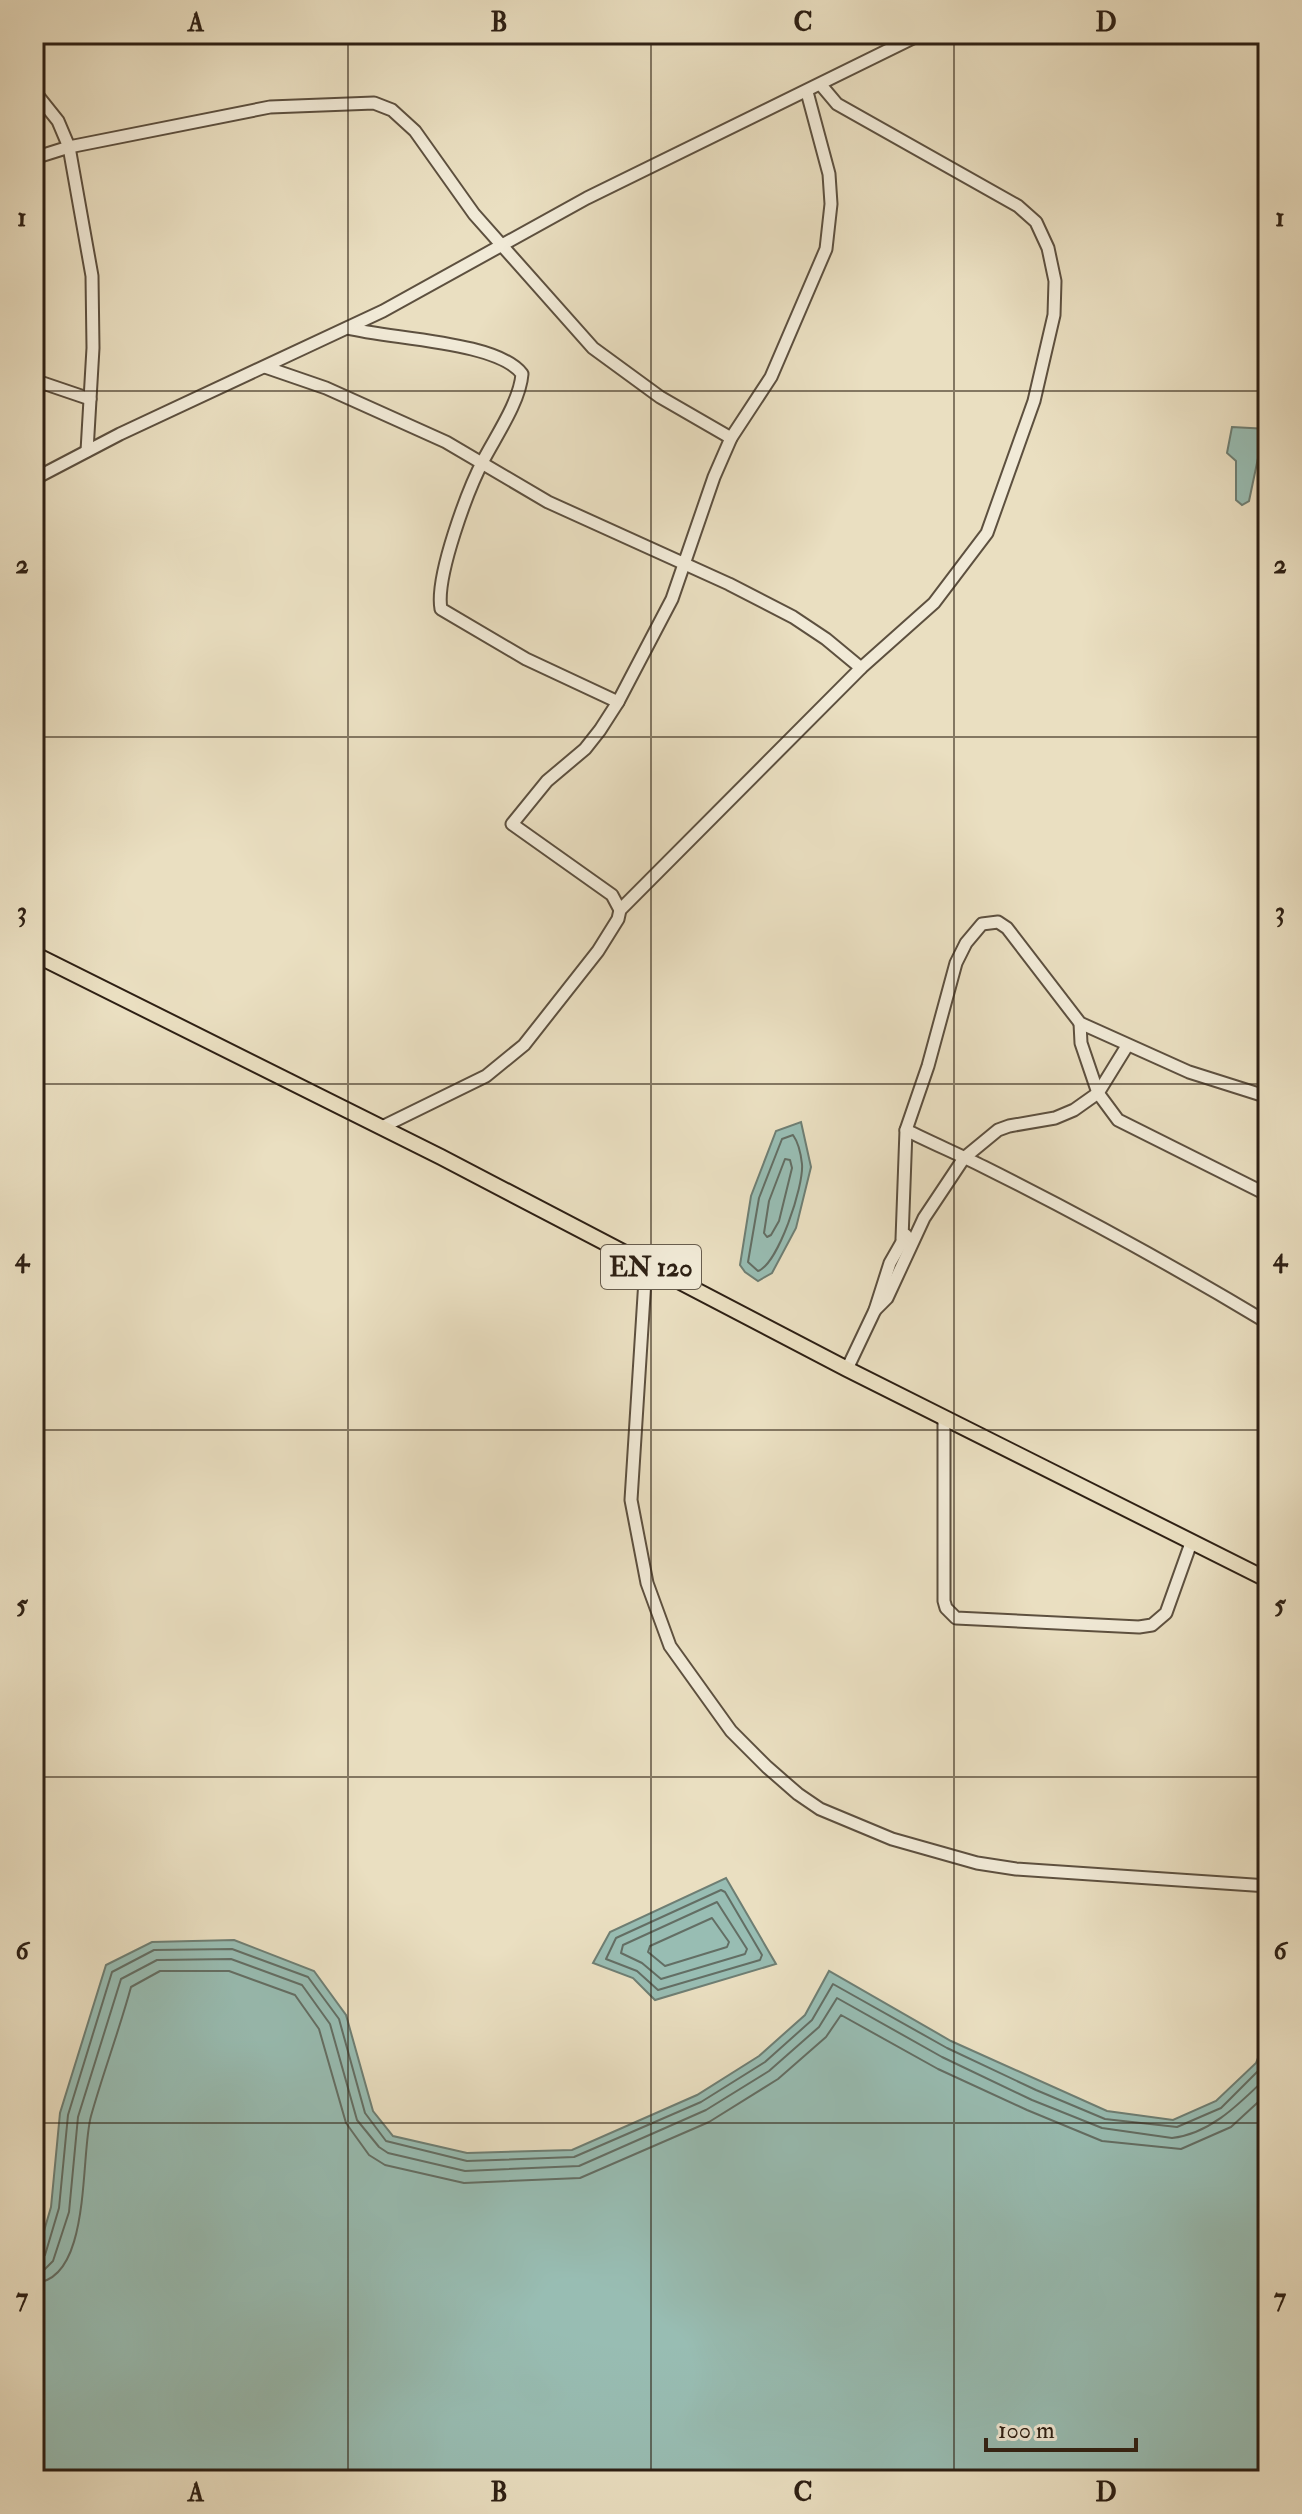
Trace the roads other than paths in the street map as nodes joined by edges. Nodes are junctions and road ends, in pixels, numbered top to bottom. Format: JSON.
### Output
{"nodes":[{"id":1,"x":921,"y":34,"type":"edge"},
{"id":2,"x":821,"y":85,"type":"junction"},
{"id":3,"x":34,"y":91,"type":"edge"},
{"id":4,"x":807,"y":92,"type":"junction"},
{"id":5,"x":69,"y":147,"type":"junction"},
{"id":6,"x":34,"y":158,"type":"edge"},
{"id":7,"x":502,"y":245,"type":"junction"},
{"id":8,"x":348,"y":328,"type":"junction"},
{"id":9,"x":265,"y":367,"type":"junction"},
{"id":10,"x":34,"y":380,"type":"edge"},
{"id":11,"x":90,"y":399,"type":"junction"},
{"id":12,"x":731,"y":438,"type":"junction"},
{"id":13,"x":87,"y":451,"type":"junction"},
{"id":14,"x":482,"y":463,"type":"junction"},
{"id":15,"x":34,"y":479,"type":"edge"},
{"id":16,"x":684,"y":564,"type":"junction"},
{"id":17,"x":861,"y":668,"type":"junction"},
{"id":18,"x":618,"y":702,"type":"junction"},
{"id":19,"x":620,"y":910,"type":"junction"},
{"id":20,"x":34,"y":954,"type":"edge"},
{"id":21,"x":1080,"y":1023,"type":"junction"},
{"id":22,"x":1127,"y":1046,"type":"junction"},
{"id":23,"x":1098,"y":1093,"type":"junction"},
{"id":24,"x":1268,"y":1097,"type":"edge"},
{"id":25,"x":382,"y":1127,"type":"junction"},
{"id":26,"x":906,"y":1130,"type":"junction"},
{"id":27,"x":964,"y":1158,"type":"junction"},
{"id":28,"x":1268,"y":1195,"type":"edge"},
{"id":29,"x":924,"y":1218,"type":"junction"},
{"id":30,"x":902,"y":1239,"type":"junction"},
{"id":31,"x":646,"y":1264,"type":"junction"},
{"id":32,"x":875,"y":1310,"type":"junction"},
{"id":33,"x":1268,"y":1323,"type":"edge"},
{"id":34,"x":847,"y":1369,"type":"junction"},
{"id":35,"x":944,"y":1418,"type":"junction"},
{"id":36,"x":1191,"y":1543,"type":"junction"},
{"id":37,"x":1268,"y":1580,"type":"edge"},
{"id":38,"x":1268,"y":1886,"type":"edge"}],
"edges":[{"from":1,"to":2,"type":"street"},
{"from":2,"to":4,"type":"street"},
{"from":2,"to":17,"type":"street"},
{"from":3,"to":5,"type":"street"},
{"from":4,"to":7,"type":"street"},
{"from":4,"to":12,"type":"street"},
{"from":5,"to":6,"type":"street"},
{"from":5,"to":7,"type":"street"},
{"from":5,"to":11,"type":"street"},
{"from":7,"to":8,"type":"street"},
{"from":7,"to":12,"type":"street"},
{"from":8,"to":9,"type":"street"},
{"from":8,"to":14,"type":"street"},
{"from":9,"to":13,"type":"street"},
{"from":9,"to":14,"type":"street"},
{"from":10,"to":11,"type":"street"},
{"from":11,"to":13,"type":"street"},
{"from":12,"to":16,"type":"street"},
{"from":13,"to":15,"type":"street"},
{"from":14,"to":16,"type":"street"},
{"from":14,"to":18,"type":"street"},
{"from":16,"to":17,"type":"street"},
{"from":16,"to":18,"type":"street"},
{"from":17,"to":19,"type":"street"},
{"from":18,"to":19,"type":"street"},
{"from":19,"to":25,"type":"street"},
{"from":20,"to":25,"type":"main road","number":"EN 120"},
{"from":21,"to":22,"type":"street"},
{"from":21,"to":23,"type":"street"},
{"from":21,"to":26,"type":"street"},
{"from":22,"to":23,"type":"street"},
{"from":22,"to":24,"type":"street"},
{"from":23,"to":27,"type":"street"},
{"from":23,"to":28,"type":"street"},
{"from":25,"to":31,"type":"main road","number":"EN 120"},
{"from":26,"to":27,"type":"street"},
{"from":26,"to":30,"type":"street"},
{"from":27,"to":29,"type":"street"},
{"from":27,"to":33,"type":"street"},
{"from":29,"to":30,"type":"street"},
{"from":29,"to":32,"type":"street"},
{"from":30,"to":32,"type":"street"},
{"from":31,"to":34,"type":"main road","number":"EN 120"},
{"from":31,"to":38,"type":"street"},
{"from":32,"to":34,"type":"street"},
{"from":34,"to":35,"type":"main road","number":"EN 120"},
{"from":35,"to":36,"type":"main road","number":"EN 120"},
{"from":35,"to":36,"type":"street"},
{"from":36,"to":37,"type":"main road","number":"EN 120"}]}
